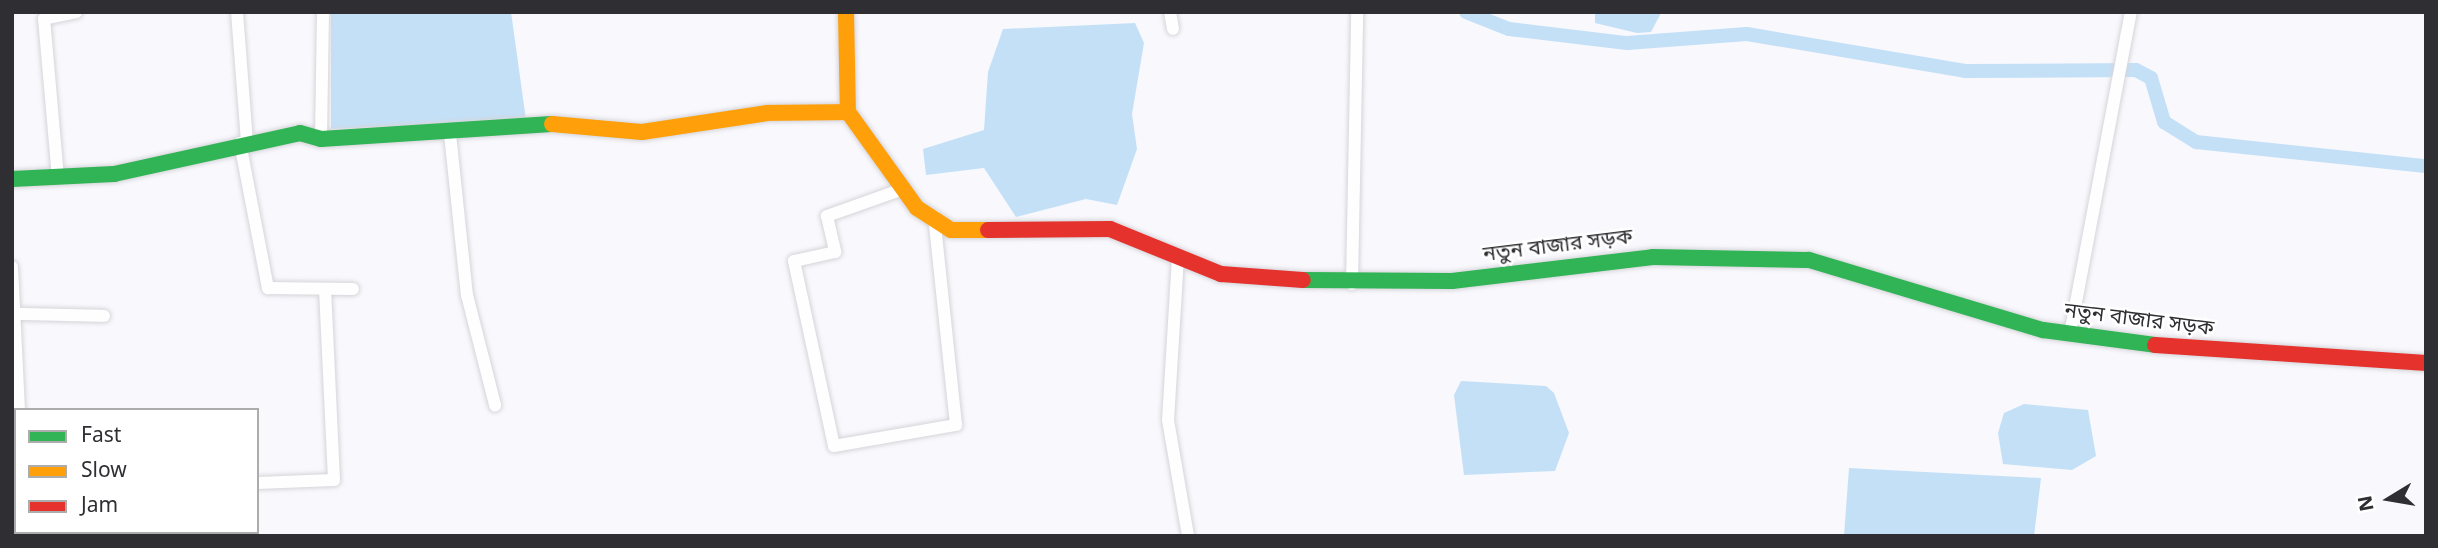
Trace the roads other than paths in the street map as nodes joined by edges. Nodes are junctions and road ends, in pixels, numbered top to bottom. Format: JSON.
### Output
{"nodes":[{"id":1,"x":76,"y":12,"type":"edge"},
{"id":2,"x":237,"y":12,"type":"edge"},
{"id":3,"x":323,"y":12,"type":"edge"},
{"id":4,"x":846,"y":12,"type":"edge"},
{"id":5,"x":1170,"y":12,"type":"edge"},
{"id":6,"x":1357,"y":12,"type":"edge"},
{"id":7,"x":2131,"y":12,"type":"edge"},
{"id":8,"x":1173,"y":29,"type":"dead end"},
{"id":9,"x":848,"y":112,"type":"junction"},
{"id":10,"x":450,"y":132,"type":"junction"},
{"id":11,"x":321,"y":139,"type":"junction"},
{"id":12,"x":244,"y":142,"type":"junction"},
{"id":13,"x":58,"y":178,"type":"junction"},
{"id":14,"x":12,"y":179,"type":"edge"},
{"id":15,"x":904,"y":189,"type":"junction"},
{"id":16,"x":934,"y":215,"type":"junction"},
{"id":17,"x":1178,"y":257,"type":"junction"},
{"id":18,"x":12,"y":267,"type":"edge"},
{"id":19,"x":1352,"y":284,"type":"junction"},
{"id":20,"x":325,"y":289,"type":"junction"},
{"id":21,"x":353,"y":289,"type":"dead end"},
{"id":22,"x":19,"y":314,"type":"junction"},
{"id":23,"x":104,"y":316,"type":"dead end"},
{"id":24,"x":2070,"y":334,"type":"junction"},
{"id":25,"x":2426,"y":363,"type":"edge"},
{"id":26,"x":495,"y":404,"type":"dead end"},
{"id":27,"x":19,"y":408,"type":"edge"},
{"id":28,"x":259,"y":483,"type":"edge"},
{"id":29,"x":1188,"y":536,"type":"edge"}],
"edges":[{"from":1,"to":13,"type":"street"},
{"from":2,"to":12,"type":"street"},
{"from":3,"to":11,"type":"street"},
{"from":4,"to":9,"type":"street"},
{"from":5,"to":8,"type":"street"},
{"from":6,"to":19,"type":"street"},
{"from":7,"to":24,"type":"street"},
{"from":9,"to":10,"type":"street"},
{"from":9,"to":15,"type":"street","name":"নতুন বাজার সড়ক"},
{"from":10,"to":11,"type":"street"},
{"from":10,"to":26,"type":"street"},
{"from":11,"to":12,"type":"street"},
{"from":12,"to":13,"type":"street"},
{"from":12,"to":20,"type":"street"},
{"from":13,"to":14,"type":"street"},
{"from":15,"to":16,"type":"street","name":"নতুন বাজার সড়ক"},
{"from":15,"to":16,"type":"street"},
{"from":16,"to":17,"type":"street","name":"নতুন বাজার সড়ক"},
{"from":17,"to":19,"type":"street","name":"নতুন বাজার সড়ক"},
{"from":17,"to":29,"type":"street"},
{"from":18,"to":22,"type":"street"},
{"from":19,"to":24,"type":"street","name":"নতুন বাজার সড়ক"},
{"from":20,"to":21,"type":"street"},
{"from":20,"to":28,"type":"street"},
{"from":22,"to":23,"type":"street"},
{"from":22,"to":27,"type":"street"},
{"from":24,"to":25,"type":"street","name":"নতুন বাজার সড়ক"}]}
